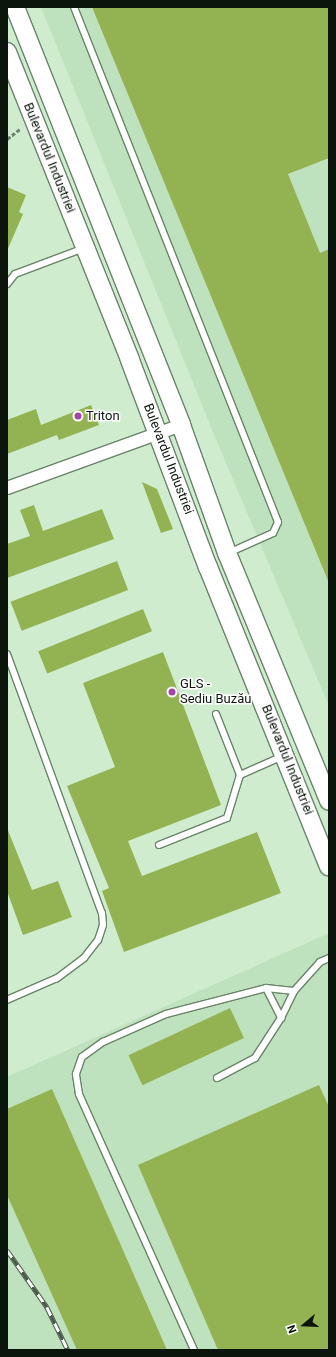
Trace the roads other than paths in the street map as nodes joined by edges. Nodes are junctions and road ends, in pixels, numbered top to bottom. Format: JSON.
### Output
{"nodes":[{"id":1,"x":15,"y":7,"type":"edge"},
{"id":2,"x":74,"y":7,"type":"edge"},
{"id":3,"x":7,"y":52,"type":"edge"},
{"id":4,"x":85,"y":248,"type":"junction"},
{"id":5,"x":7,"y":284,"type":"edge"},
{"id":6,"x":181,"y":425,"type":"junction"},
{"id":7,"x":158,"y":433,"type":"junction"},
{"id":8,"x":7,"y":488,"type":"edge"},
{"id":9,"x":227,"y":553,"type":"junction"},
{"id":10,"x":7,"y":654,"type":"edge"},
{"id":11,"x":216,"y":714,"type":"dead end"},
{"id":12,"x":284,"y":756,"type":"junction"},
{"id":13,"x":240,"y":775,"type":"junction"},
{"id":14,"x":329,"y":801,"type":"edge"},
{"id":15,"x":159,"y":845,"type":"dead end"},
{"id":16,"x":329,"y":866,"type":"edge"},
{"id":17,"x":329,"y":958,"type":"edge"},
{"id":18,"x":266,"y":988,"type":"junction"},
{"id":19,"x":294,"y":991,"type":"junction"},
{"id":20,"x":7,"y":1000,"type":"edge"},
{"id":21,"x":281,"y":1018,"type":"junction"},
{"id":22,"x":217,"y":1078,"type":"dead end"},
{"id":23,"x":194,"y":1350,"type":"edge"}],
"edges":[{"from":1,"to":6,"type":"main road","name":"Bulevardul Industriei"},
{"from":2,"to":9,"type":"lane"},
{"from":3,"to":4,"type":"main road","name":"Bulevardul Industriei"},
{"from":4,"to":5,"type":"lane"},
{"from":4,"to":7,"type":"main road","name":"Bulevardul Industriei"},
{"from":6,"to":7,"type":"street"},
{"from":6,"to":9,"type":"main road","name":"Bulevardul Industriei"},
{"from":7,"to":8,"type":"street"},
{"from":7,"to":12,"type":"main road","name":"Bulevardul Industriei"},
{"from":9,"to":14,"type":"main road","name":"Bulevardul Industriei"},
{"from":10,"to":20,"type":"lane"},
{"from":11,"to":13,"type":"lane"},
{"from":12,"to":13,"type":"lane"},
{"from":12,"to":16,"type":"main road","name":"Bulevardul Industriei"},
{"from":13,"to":15,"type":"lane"},
{"from":17,"to":19,"type":"lane"},
{"from":18,"to":19,"type":"lane"},
{"from":18,"to":21,"type":"lane"},
{"from":18,"to":23,"type":"lane"},
{"from":19,"to":21,"type":"lane"},
{"from":21,"to":22,"type":"lane"}]}
